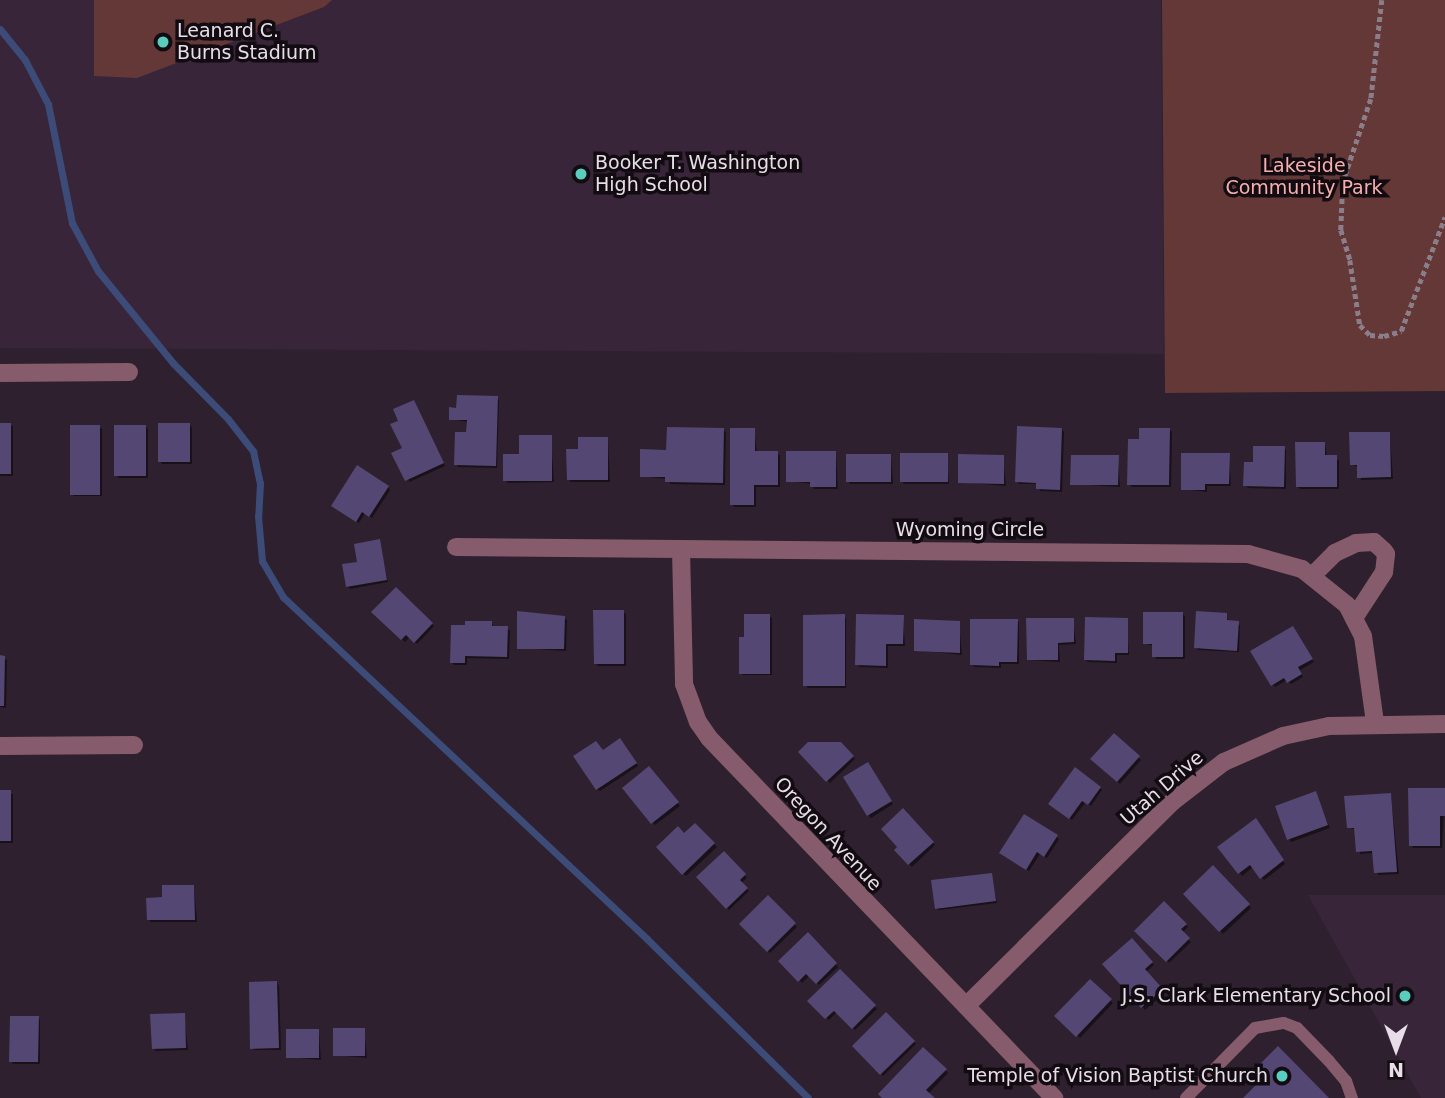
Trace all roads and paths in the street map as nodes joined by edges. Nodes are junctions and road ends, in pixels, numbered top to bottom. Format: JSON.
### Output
{"nodes":[{"id":1,"x":1382,"y":0,"type":"edge"},
{"id":2,"x":1445,"y":217,"type":"edge"},
{"id":3,"x":129,"y":372,"type":"dead end"},
{"id":4,"x":0,"y":373,"type":"edge"},
{"id":5,"x":456,"y":547,"type":"dead end"},
{"id":6,"x":681,"y":549,"type":"junction"},
{"id":7,"x":1312,"y":576,"type":"junction"},
{"id":8,"x":1354,"y":618,"type":"junction"},
{"id":9,"x":1375,"y":723,"type":"junction"},
{"id":10,"x":1445,"y":724,"type":"edge"},
{"id":11,"x":0,"y":746,"type":"edge"},
{"id":12,"x":134,"y":746,"type":"dead end"},
{"id":13,"x":966,"y":1006,"type":"junction"},
{"id":14,"x":1054,"y":1098,"type":"edge"},
{"id":15,"x":1186,"y":1098,"type":"edge"},
{"id":16,"x":1352,"y":1098,"type":"edge"}],
"edges":[{"from":1,"to":2,"type":"path"},
{"from":3,"to":4,"type":"street"},
{"from":5,"to":6,"type":"street","name":"Wyoming Circle"},
{"from":6,"to":7,"type":"street","name":"Wyoming Circle"},
{"from":6,"to":13,"type":"street","name":"Oregon Avenue"},
{"from":7,"to":8,"type":"street","name":"Wyoming Circle"},
{"from":7,"to":8,"type":"street"},
{"from":8,"to":9,"type":"street","name":"Wyoming Circle"},
{"from":9,"to":10,"type":"street","name":"Utah Drive"},
{"from":9,"to":13,"type":"street","name":"Utah Drive"},
{"from":11,"to":12,"type":"street"},
{"from":13,"to":14,"type":"street","name":"Oregon Avenue"},
{"from":15,"to":16,"type":"lane"}]}
